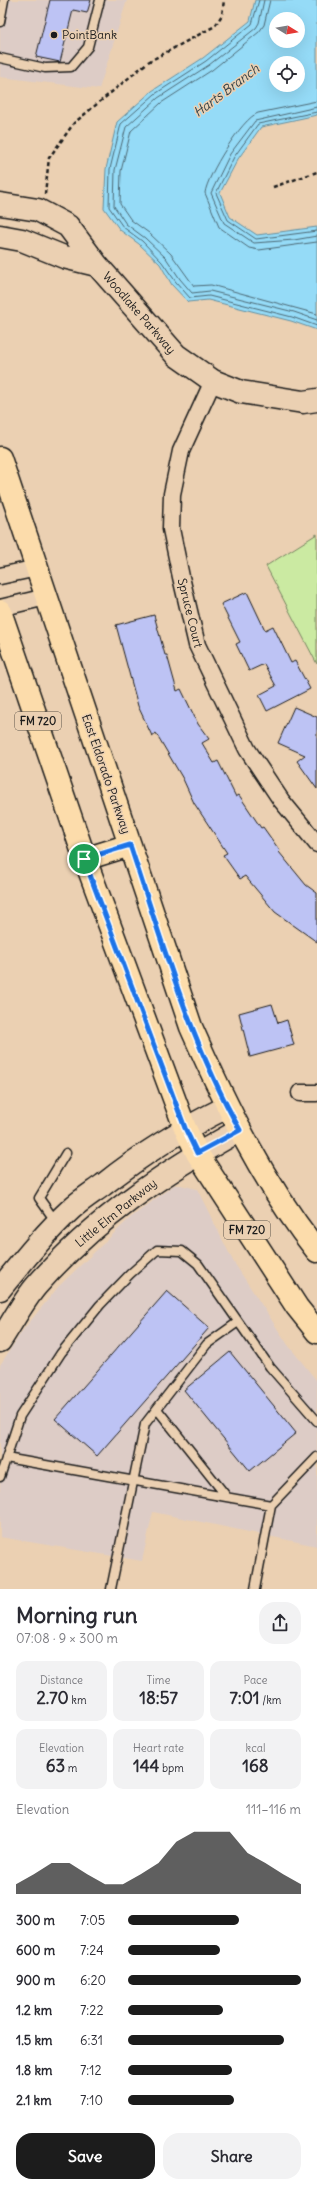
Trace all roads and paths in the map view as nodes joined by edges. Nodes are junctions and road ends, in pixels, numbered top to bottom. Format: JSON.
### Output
{"nodes":[{"id":1,"x":4,"y":0,"type":"edge"},
{"id":2,"x":100,"y":0,"type":"edge"},
{"id":3,"x":224,"y":0,"type":"edge"},
{"id":4,"x":0,"y":22,"type":"edge"},
{"id":5,"x":0,"y":58,"type":"edge"},
{"id":6,"x":317,"y":172,"type":"edge"},
{"id":7,"x":273,"y":187,"type":"dead end"},
{"id":8,"x":44,"y":199,"type":"dead end"},
{"id":9,"x":0,"y":204,"type":"edge"},
{"id":10,"x":0,"y":236,"type":"edge"},
{"id":11,"x":97,"y":265,"type":"junction"},
{"id":12,"x":213,"y":381,"type":"junction"},
{"id":13,"x":317,"y":400,"type":"edge"},
{"id":14,"x":0,"y":458,"type":"edge"},
{"id":15,"x":37,"y":568,"type":"junction"},
{"id":16,"x":0,"y":576,"type":"edge"},
{"id":17,"x":46,"y":597,"type":"junction"},
{"id":18,"x":0,"y":609,"type":"edge"},
{"id":19,"x":317,"y":844,"type":"edge"},
{"id":20,"x":130,"y":845,"type":"junction"},
{"id":21,"x":84,"y":859,"type":"junction"},
{"id":22,"x":300,"y":1093,"type":"dead end"},
{"id":23,"x":317,"y":1093,"type":"edge"},
{"id":24,"x":227,"y":1107,"type":"junction"},
{"id":25,"x":185,"y":1128,"type":"junction"},
{"id":26,"x":240,"y":1130,"type":"junction"},
{"id":27,"x":66,"y":1153,"type":"dead end"},
{"id":28,"x":197,"y":1153,"type":"junction"},
{"id":29,"x":57,"y":1224,"type":"junction"},
{"id":30,"x":317,"y":1251,"type":"edge"},
{"id":31,"x":0,"y":1289,"type":"edge"},
{"id":32,"x":238,"y":1322,"type":"junction"},
{"id":33,"x":317,"y":1332,"type":"edge"},
{"id":34,"x":0,"y":1341,"type":"edge"},
{"id":35,"x":157,"y":1409,"type":"junction"},
{"id":36,"x":317,"y":1421,"type":"edge"},
{"id":37,"x":317,"y":1457,"type":"edge"},
{"id":38,"x":6,"y":1458,"type":"junction"},
{"id":39,"x":0,"y":1476,"type":"edge"},
{"id":40,"x":135,"y":1481,"type":"junction"},
{"id":41,"x":228,"y":1497,"type":"junction"},
{"id":42,"x":271,"y":1505,"type":"junction"},
{"id":43,"x":111,"y":1589,"type":"edge"},
{"id":44,"x":255,"y":1589,"type":"edge"}],
"edges":[{"from":1,"to":4,"type":"lane"},
{"from":2,"to":5,"type":"lane"},
{"from":3,"to":8,"type":"path"},
{"from":6,"to":7,"type":"path"},
{"from":9,"to":11,"type":"main road","name":"Woodlake Parkway"},
{"from":10,"to":11,"type":"main road","name":"Woodlake Parkway"},
{"from":11,"to":12,"type":"main road","name":"Woodlake Parkway"},
{"from":12,"to":13,"type":"main road","name":"Woodlake Parkway"},
{"from":12,"to":19,"type":"street","name":"Spruce Court"},
{"from":14,"to":15,"type":"main road","name":"East Eldorado Parkway"},
{"from":15,"to":16,"type":"street"},
{"from":15,"to":17,"type":"main road","name":"East Eldorado Parkway"},
{"from":17,"to":18,"type":"street"},
{"from":17,"to":20,"type":"main road","name":"East Eldorado Parkway"},
{"from":18,"to":21,"type":"main road","number":"FM 720"},
{"from":20,"to":21,"type":"main road"},
{"from":20,"to":24,"type":"main road","name":"East Eldorado Parkway"},
{"from":21,"to":25,"type":"main road","number":"FM 720"},
{"from":22,"to":23,"type":"street"},
{"from":24,"to":25,"type":"main road"},
{"from":24,"to":26,"type":"main road","name":"East Eldorado Parkway"},
{"from":25,"to":28,"type":"main road","number":"FM 720"},
{"from":25,"to":29,"type":"main road"},
{"from":26,"to":28,"type":"main road","name":"Little Elm Parkway"},
{"from":26,"to":30,"type":"main road","name":"East Eldorado Parkway"},
{"from":27,"to":29,"type":"lane"},
{"from":28,"to":33,"type":"main road","number":"FM 720"},
{"from":28,"to":34,"type":"main road","name":"Little Elm Parkway"},
{"from":29,"to":31,"type":"main road"},
{"from":32,"to":35,"type":"lane"},
{"from":32,"to":36,"type":"lane"},
{"from":32,"to":38,"type":"lane"},
{"from":35,"to":40,"type":"lane"},
{"from":35,"to":41,"type":"lane"},
{"from":37,"to":42,"type":"lane"},
{"from":38,"to":39,"type":"lane"},
{"from":38,"to":40,"type":"lane"},
{"from":40,"to":41,"type":"lane"},
{"from":40,"to":43,"type":"lane"},
{"from":41,"to":42,"type":"lane"},
{"from":42,"to":44,"type":"lane"}]}
